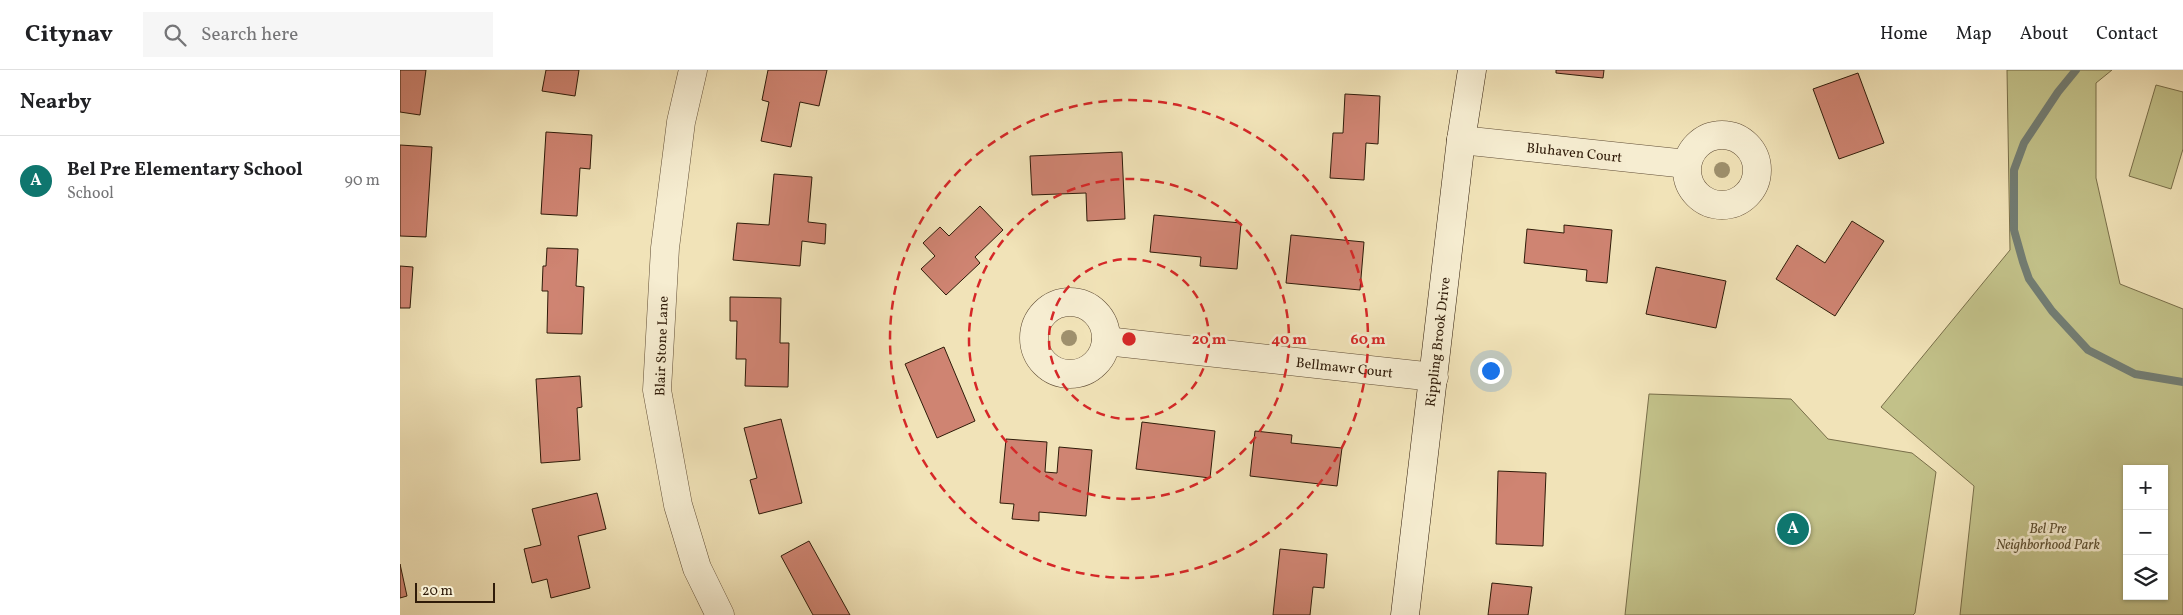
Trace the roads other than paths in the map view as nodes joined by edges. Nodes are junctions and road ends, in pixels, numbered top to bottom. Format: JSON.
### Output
{"nodes":[{"id":1,"x":693,"y":70,"type":"edge"},
{"id":2,"x":1472,"y":70,"type":"edge"},
{"id":3,"x":1461,"y":140,"type":"junction"},
{"id":4,"x":1687,"y":164,"type":"dead end"},
{"id":5,"x":1106,"y":341,"type":"dead end"},
{"id":6,"x":1434,"y":377,"type":"junction"},
{"id":7,"x":720,"y":615,"type":"edge"},
{"id":8,"x":1405,"y":615,"type":"edge"}],
"edges":[{"from":1,"to":7,"type":"street","name":"Blair Stone Lane"},
{"from":2,"to":3,"type":"street","name":"Rippling Brook Drive"},
{"from":3,"to":4,"type":"street","name":"Bluhaven Court"},
{"from":3,"to":6,"type":"street","name":"Rippling Brook Drive"},
{"from":5,"to":6,"type":"street","name":"Bellmawr Court"},
{"from":6,"to":8,"type":"street","name":"Rippling Brook Drive"}]}
